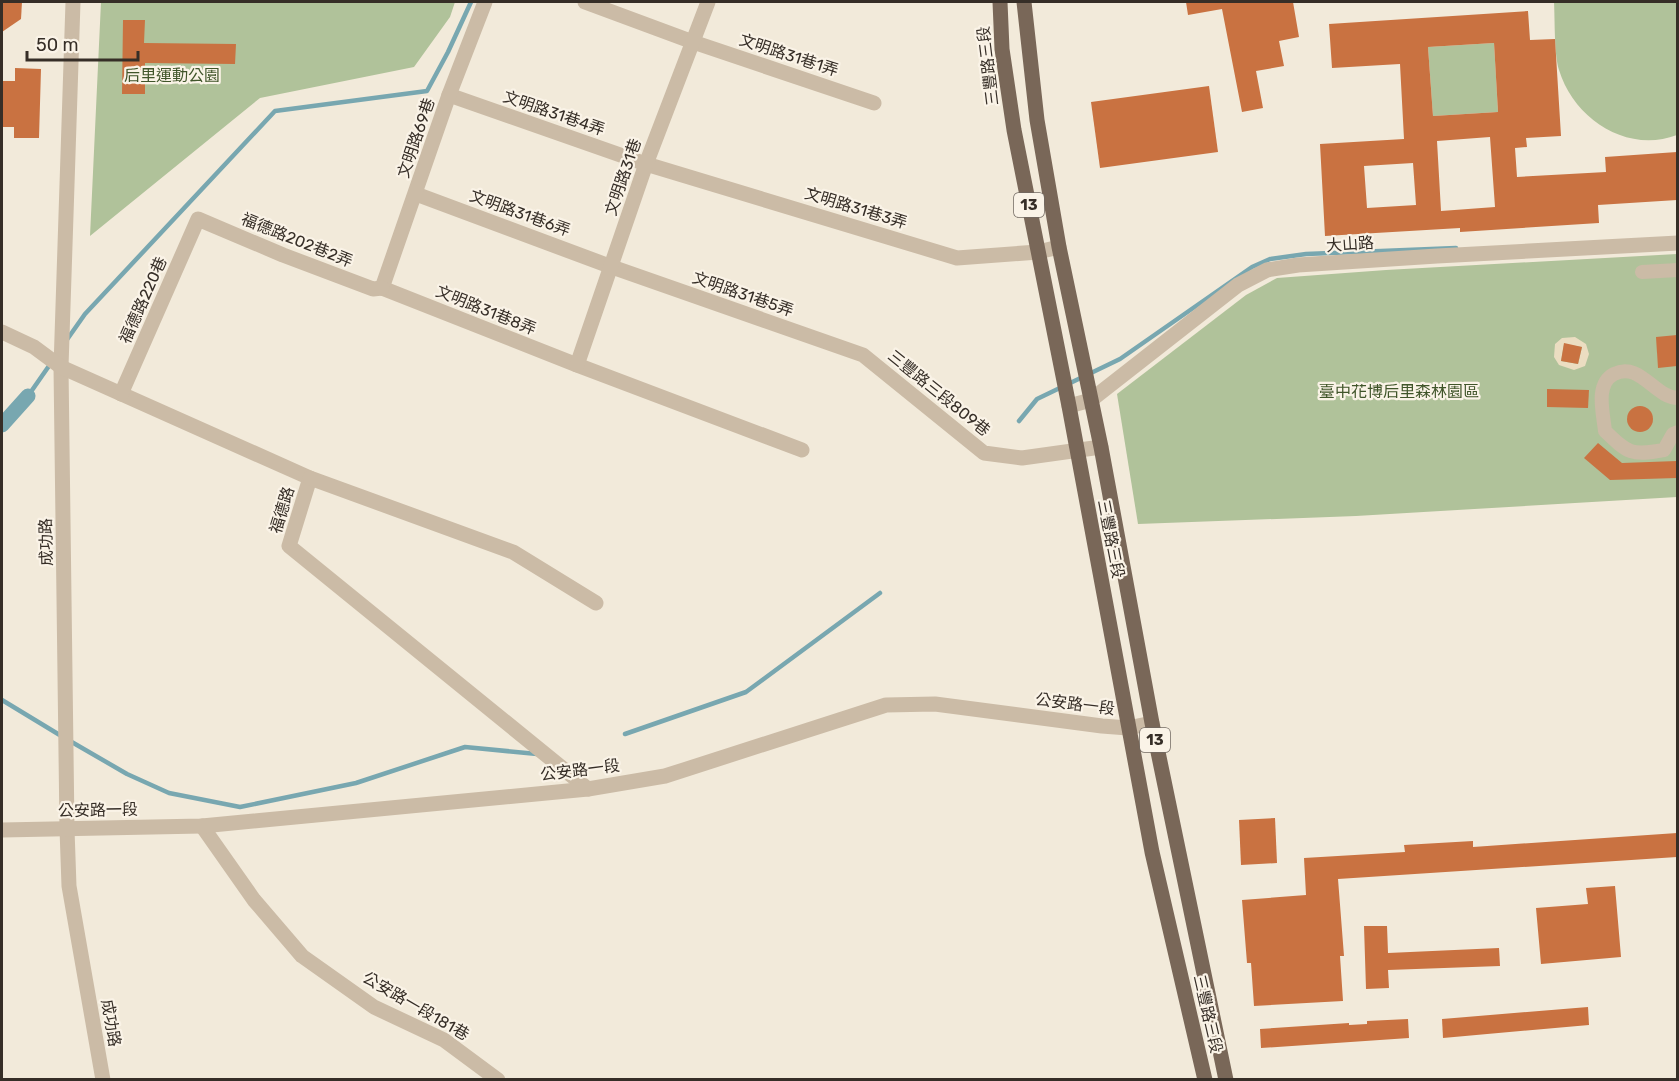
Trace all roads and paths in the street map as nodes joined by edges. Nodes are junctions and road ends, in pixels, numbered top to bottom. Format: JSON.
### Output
{"nodes":[{"id":1,"x":73,"y":2,"type":"edge"},
{"id":2,"x":485,"y":2,"type":"edge"},
{"id":3,"x":585,"y":2,"type":"edge"},
{"id":4,"x":708,"y":2,"type":"edge"},
{"id":5,"x":1000,"y":2,"type":"edge"},
{"id":6,"x":1024,"y":2,"type":"edge"},
{"id":7,"x":693,"y":42,"type":"junction"},
{"id":8,"x":449,"y":95,"type":"junction"},
{"id":9,"x":874,"y":103,"type":"dead end"},
{"id":10,"x":646,"y":164,"type":"junction"},
{"id":11,"x":416,"y":194,"type":"junction"},
{"id":12,"x":198,"y":219,"type":"joint"},
{"id":13,"x":1677,"y":243,"type":"edge"},
{"id":14,"x":1059,"y":247,"type":"junction"},
{"id":15,"x":1038,"y":252,"type":"junction"},
{"id":16,"x":612,"y":267,"type":"junction"},
{"id":17,"x":1677,"y":270,"type":"edge"},
{"id":18,"x":1641,"y":272,"type":"dead end"},
{"id":19,"x":382,"y":288,"type":"junction"},
{"id":20,"x":2,"y":332,"type":"edge"},
{"id":21,"x":863,"y":355,"type":"joint"},
{"id":22,"x":577,"y":365,"type":"junction"},
{"id":23,"x":61,"y":367,"type":"junction"},
{"id":24,"x":121,"y":394,"type":"junction"},
{"id":25,"x":1677,"y":398,"type":"edge"},
{"id":26,"x":1091,"y":400,"type":"junction"},
{"id":27,"x":1069,"y":406,"type":"junction"},
{"id":28,"x":1677,"y":432,"type":"edge"},
{"id":29,"x":1101,"y":447,"type":"junction"},
{"id":30,"x":802,"y":450,"type":"dead end"},
{"id":31,"x":1077,"y":450,"type":"junction"},
{"id":32,"x":310,"y":478,"type":"junction"},
{"id":33,"x":596,"y":603,"type":"dead end"},
{"id":34,"x":1152,"y":723,"type":"junction"},
{"id":35,"x":1128,"y":728,"type":"junction"},
{"id":36,"x":588,"y":789,"type":"junction"},
{"id":37,"x":202,"y":826,"type":"junction"},
{"id":38,"x":67,"y":829,"type":"junction"},
{"id":39,"x":2,"y":830,"type":"edge"},
{"id":40,"x":103,"y":1080,"type":"edge"},
{"id":41,"x":498,"y":1080,"type":"edge"},
{"id":42,"x":1204,"y":1080,"type":"edge"},
{"id":43,"x":1226,"y":1080,"type":"edge"}],
"edges":[{"from":1,"to":23,"type":"street","name":"成功路"},
{"from":2,"to":8,"type":"street","name":"文明路69巷"},
{"from":3,"to":7,"type":"street","name":"文明路31巷1弄"},
{"from":4,"to":7,"type":"street","name":"文明路31巷"},
{"from":5,"to":15,"type":"main road","name":"三豐路三段","number":"13"},
{"from":6,"to":14,"type":"main road","name":"三豐路三段","number":"13"},
{"from":7,"to":9,"type":"street","name":"文明路31巷1弄"},
{"from":7,"to":10,"type":"street","name":"文明路31巷"},
{"from":8,"to":10,"type":"street","name":"文明路31巷4弄"},
{"from":8,"to":11,"type":"street","name":"文明路69巷"},
{"from":10,"to":15,"type":"street","name":"文明路31巷3弄"},
{"from":10,"to":16,"type":"street","name":"文明路31巷"},
{"from":11,"to":16,"type":"street","name":"文明路31巷6弄"},
{"from":11,"to":19,"type":"street","name":"文明路69巷"},
{"from":12,"to":19,"type":"street","name":"福德路202巷2弄"},
{"from":12,"to":24,"type":"street","name":"福德路220巷"},
{"from":13,"to":26,"type":"street","name":"大山路"},
{"from":14,"to":15,"type":"street","name":"文明路31巷3弄"},
{"from":14,"to":26,"type":"main road","name":"三豐路三段","number":"13"},
{"from":15,"to":27,"type":"main road","name":"三豐路三段","number":"13"},
{"from":16,"to":21,"type":"street","name":"文明路31巷5弄"},
{"from":16,"to":22,"type":"street","name":"文明路31巷"},
{"from":17,"to":18,"type":"street"},
{"from":19,"to":22,"type":"street","name":"文明路31巷8弄"},
{"from":20,"to":23,"type":"street","name":"福德路"},
{"from":21,"to":31,"type":"street","name":"三豐路三段809巷"},
{"from":22,"to":30,"type":"street","name":"文明路31巷8弄"},
{"from":23,"to":24,"type":"street","name":"福德路"},
{"from":23,"to":38,"type":"street","name":"成功路"},
{"from":24,"to":32,"type":"street","name":"福德路"},
{"from":25,"to":28,"type":"street"},
{"from":26,"to":27,"type":"street","name":"大山路"},
{"from":26,"to":29,"type":"main road","name":"三豐路三段","number":"13"},
{"from":27,"to":31,"type":"main road","name":"三豐路三段","number":"13"},
{"from":29,"to":31,"type":"street","name":"三豐路三段809巷"},
{"from":29,"to":34,"type":"main road","name":"三豐路三段","number":"13"},
{"from":31,"to":35,"type":"main road","name":"三豐路三段","number":"13"},
{"from":32,"to":33,"type":"street"},
{"from":32,"to":36,"type":"street","name":"福德路"},
{"from":34,"to":35,"type":"street","name":"公安路一段"},
{"from":34,"to":43,"type":"main road","name":"三豐路三段","number":"13"},
{"from":35,"to":36,"type":"street","name":"公安路一段"},
{"from":35,"to":42,"type":"main road","name":"三豐路三段","number":"13"},
{"from":36,"to":37,"type":"street","name":"公安路一段"},
{"from":37,"to":38,"type":"street","name":"公安路一段"},
{"from":37,"to":41,"type":"street","name":"公安路一段181巷"},
{"from":38,"to":39,"type":"street","name":"公安路一段"},
{"from":38,"to":40,"type":"street","name":"成功路"}]}
